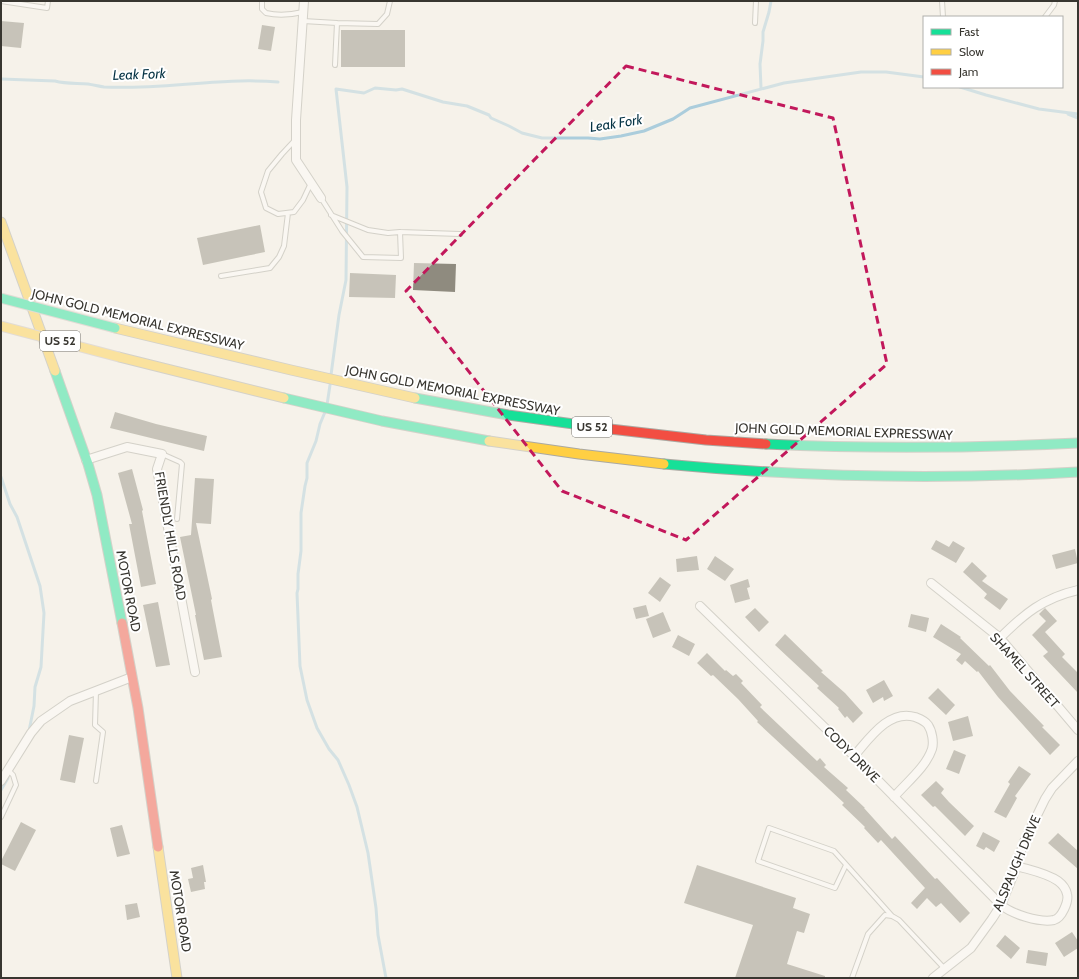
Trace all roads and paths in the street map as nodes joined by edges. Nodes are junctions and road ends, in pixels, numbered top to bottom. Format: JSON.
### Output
{"nodes":[{"id":1,"x":1,"y":1,"type":"edge"},
{"id":2,"x":48,"y":1,"type":"edge"},
{"id":3,"x":262,"y":1,"type":"edge"},
{"id":4,"x":304,"y":1,"type":"edge"},
{"id":5,"x":390,"y":1,"type":"edge"},
{"id":6,"x":756,"y":1,"type":"edge"},
{"id":7,"x":942,"y":1,"type":"edge"},
{"id":8,"x":1055,"y":1,"type":"edge"},
{"id":9,"x":304,"y":12,"type":"junction"},
{"id":10,"x":943,"y":16,"type":"edge"},
{"id":11,"x":1046,"y":16,"type":"edge"},
{"id":12,"x":303,"y":21,"type":"junction"},
{"id":13,"x":336,"y":23,"type":"junction"},
{"id":14,"x":755,"y":23,"type":"dead end"},
{"id":15,"x":335,"y":65,"type":"dead end"},
{"id":16,"x":296,"y":139,"type":"junction"},
{"id":17,"x":310,"y":183,"type":"junction"},
{"id":18,"x":321,"y":198,"type":"joint"},
{"id":19,"x":288,"y":213,"type":"junction"},
{"id":20,"x":331,"y":215,"type":"junction"},
{"id":21,"x":1,"y":222,"type":"edge"},
{"id":22,"x":400,"y":232,"type":"junction"},
{"id":23,"x":460,"y":234,"type":"dead end"},
{"id":24,"x":221,"y":276,"type":"dead end"},
{"id":25,"x":1,"y":298,"type":"edge"},
{"id":26,"x":1,"y":326,"type":"edge"},
{"id":27,"x":1078,"y":443,"type":"edge"},
{"id":28,"x":162,"y":454,"type":"junction"},
{"id":29,"x":86,"y":460,"type":"junction"},
{"id":30,"x":1078,"y":472,"type":"edge"},
{"id":31,"x":177,"y":519,"type":"dead end"},
{"id":32,"x":931,"y":583,"type":"dead end"},
{"id":33,"x":1078,"y":590,"type":"edge"},
{"id":34,"x":700,"y":606,"type":"dead end"},
{"id":35,"x":1000,"y":638,"type":"junction"},
{"id":36,"x":195,"y":672,"type":"dead end"},
{"id":37,"x":132,"y":677,"type":"junction"},
{"id":38,"x":96,"y":691,"type":"junction"},
{"id":39,"x":1078,"y":730,"type":"edge"},
{"id":40,"x":854,"y":756,"type":"junction"},
{"id":41,"x":1078,"y":761,"type":"edge"},
{"id":42,"x":8,"y":770,"type":"junction"},
{"id":43,"x":1,"y":781,"type":"edge"},
{"id":44,"x":96,"y":781,"type":"dead end"},
{"id":45,"x":894,"y":796,"type":"junction"},
{"id":46,"x":1,"y":817,"type":"edge"},
{"id":47,"x":846,"y":865,"type":"junction"},
{"id":48,"x":1017,"y":866,"type":"junction"},
{"id":49,"x":1001,"y":905,"type":"junction"},
{"id":50,"x":892,"y":916,"type":"junction"},
{"id":51,"x":944,"y":968,"type":"junction"},
{"id":52,"x":178,"y":978,"type":"edge"},
{"id":53,"x":852,"y":978,"type":"edge"},
{"id":54,"x":932,"y":978,"type":"edge"}],
"edges":[{"from":1,"to":2,"type":"lane"},
{"from":3,"to":9,"type":"lane"},
{"from":4,"to":9,"type":"street"},
{"from":5,"to":13,"type":"lane"},
{"from":6,"to":14,"type":"lane"},
{"from":7,"to":10,"type":"lane"},
{"from":8,"to":11,"type":"lane"},
{"from":9,"to":12,"type":"street"},
{"from":12,"to":13,"type":"lane"},
{"from":12,"to":16,"type":"street"},
{"from":13,"to":15,"type":"lane"},
{"from":16,"to":17,"type":"street"},
{"from":16,"to":19,"type":"lane"},
{"from":17,"to":18,"type":"street"},
{"from":17,"to":19,"type":"lane"},
{"from":18,"to":20,"type":"lane"},
{"from":19,"to":24,"type":"lane"},
{"from":20,"to":22,"type":"lane"},
{"from":20,"to":22,"type":"lane"},
{"from":21,"to":29,"type":"main road","name":"MOTOR ROAD"},
{"from":22,"to":23,"type":"lane"},
{"from":25,"to":27,"type":"main road","name":"JOHN GOLD MEMORIAL EXPRESSWAY","number":"US 52","bridge":true},
{"from":26,"to":30,"type":"main road","number":"US 52","bridge":true},
{"from":28,"to":29,"type":"street","name":"FRIENDLY HILLS ROAD"},
{"from":28,"to":31,"type":"lane"},
{"from":28,"to":36,"type":"street","name":"FRIENDLY HILLS ROAD"},
{"from":29,"to":37,"type":"main road","name":"MOTOR ROAD"},
{"from":32,"to":35,"type":"street","name":"SHAMEL STREET"},
{"from":33,"to":35,"type":"street"},
{"from":34,"to":40,"type":"street","name":"CODY DRIVE"},
{"from":35,"to":39,"type":"street","name":"SHAMEL STREET"},
{"from":37,"to":38,"type":"street"},
{"from":37,"to":52,"type":"main road","name":"MOTOR ROAD"},
{"from":38,"to":42,"type":"street"},
{"from":38,"to":44,"type":"lane"},
{"from":40,"to":45,"type":"street","name":"CODY DRIVE"},
{"from":40,"to":45,"type":"street"},
{"from":41,"to":48,"type":"street","name":"ALSPAUGH DRIVE"},
{"from":42,"to":43,"type":"street"},
{"from":42,"to":46,"type":"lane"},
{"from":45,"to":49,"type":"street","name":"CODY DRIVE"},
{"from":47,"to":47,"type":"lane"},
{"from":47,"to":50,"type":"lane"},
{"from":48,"to":49,"type":"street","name":"ALSPAUGH DRIVE"},
{"from":48,"to":49,"type":"street"},
{"from":49,"to":51,"type":"street","name":"ALSPAUGH DRIVE"},
{"from":50,"to":51,"type":"lane"},
{"from":50,"to":53,"type":"lane"},
{"from":51,"to":54,"type":"street","name":"ALSPAUGH DRIVE"}]}
